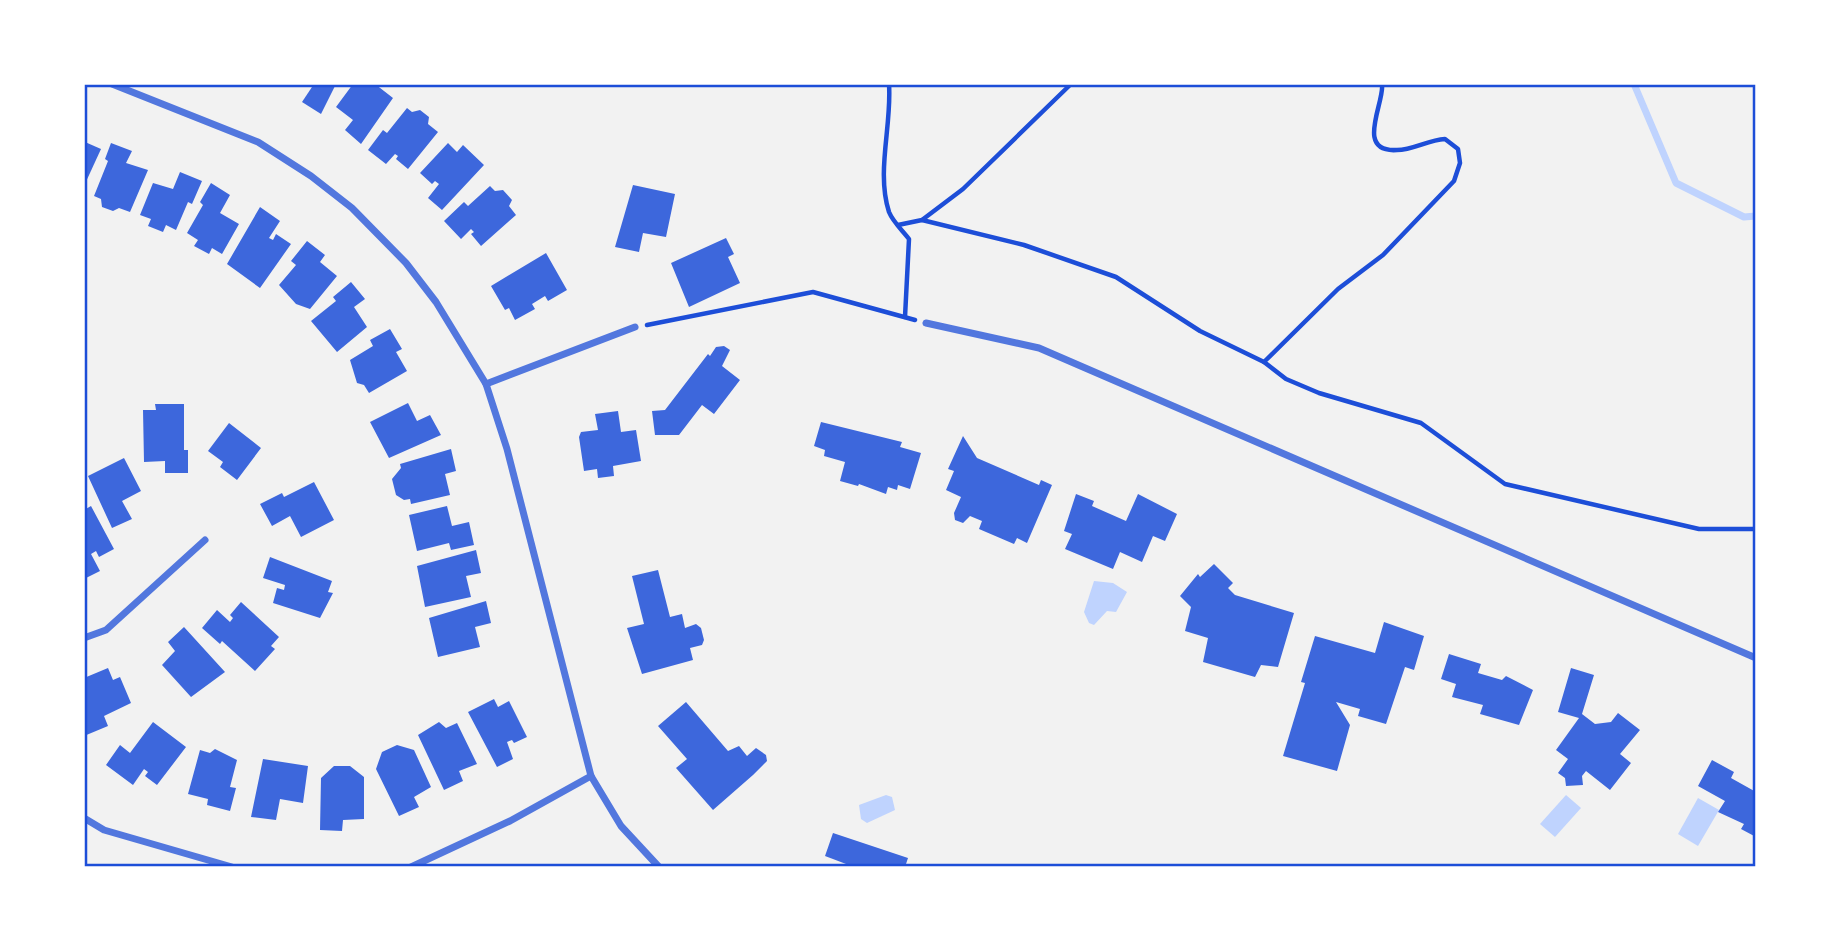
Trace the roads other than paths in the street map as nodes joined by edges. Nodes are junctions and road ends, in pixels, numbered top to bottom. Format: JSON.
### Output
{"nodes":[{"id":1,"x":112,"y":84,"type":"edge"},
{"id":2,"x":926,"y":323,"type":"road end"},
{"id":3,"x":635,"y":327,"type":"road end"},
{"id":4,"x":486,"y":384,"type":"junction"},
{"id":5,"x":205,"y":540,"type":"dead end"},
{"id":6,"x":84,"y":638,"type":"edge"},
{"id":7,"x":1756,"y":658,"type":"edge"},
{"id":8,"x":591,"y":776,"type":"junction"},
{"id":9,"x":84,"y":818,"type":"edge"},
{"id":10,"x":232,"y":867,"type":"edge"},
{"id":11,"x":411,"y":867,"type":"edge"},
{"id":12,"x":659,"y":867,"type":"edge"}],
"edges":[{"from":1,"to":4,"type":"street"},
{"from":2,"to":7,"type":"street"},
{"from":3,"to":4,"type":"street"},
{"from":4,"to":8,"type":"street"},
{"from":5,"to":6,"type":"street"},
{"from":8,"to":11,"type":"street"},
{"from":8,"to":12,"type":"street"},
{"from":9,"to":10,"type":"street"}]}
